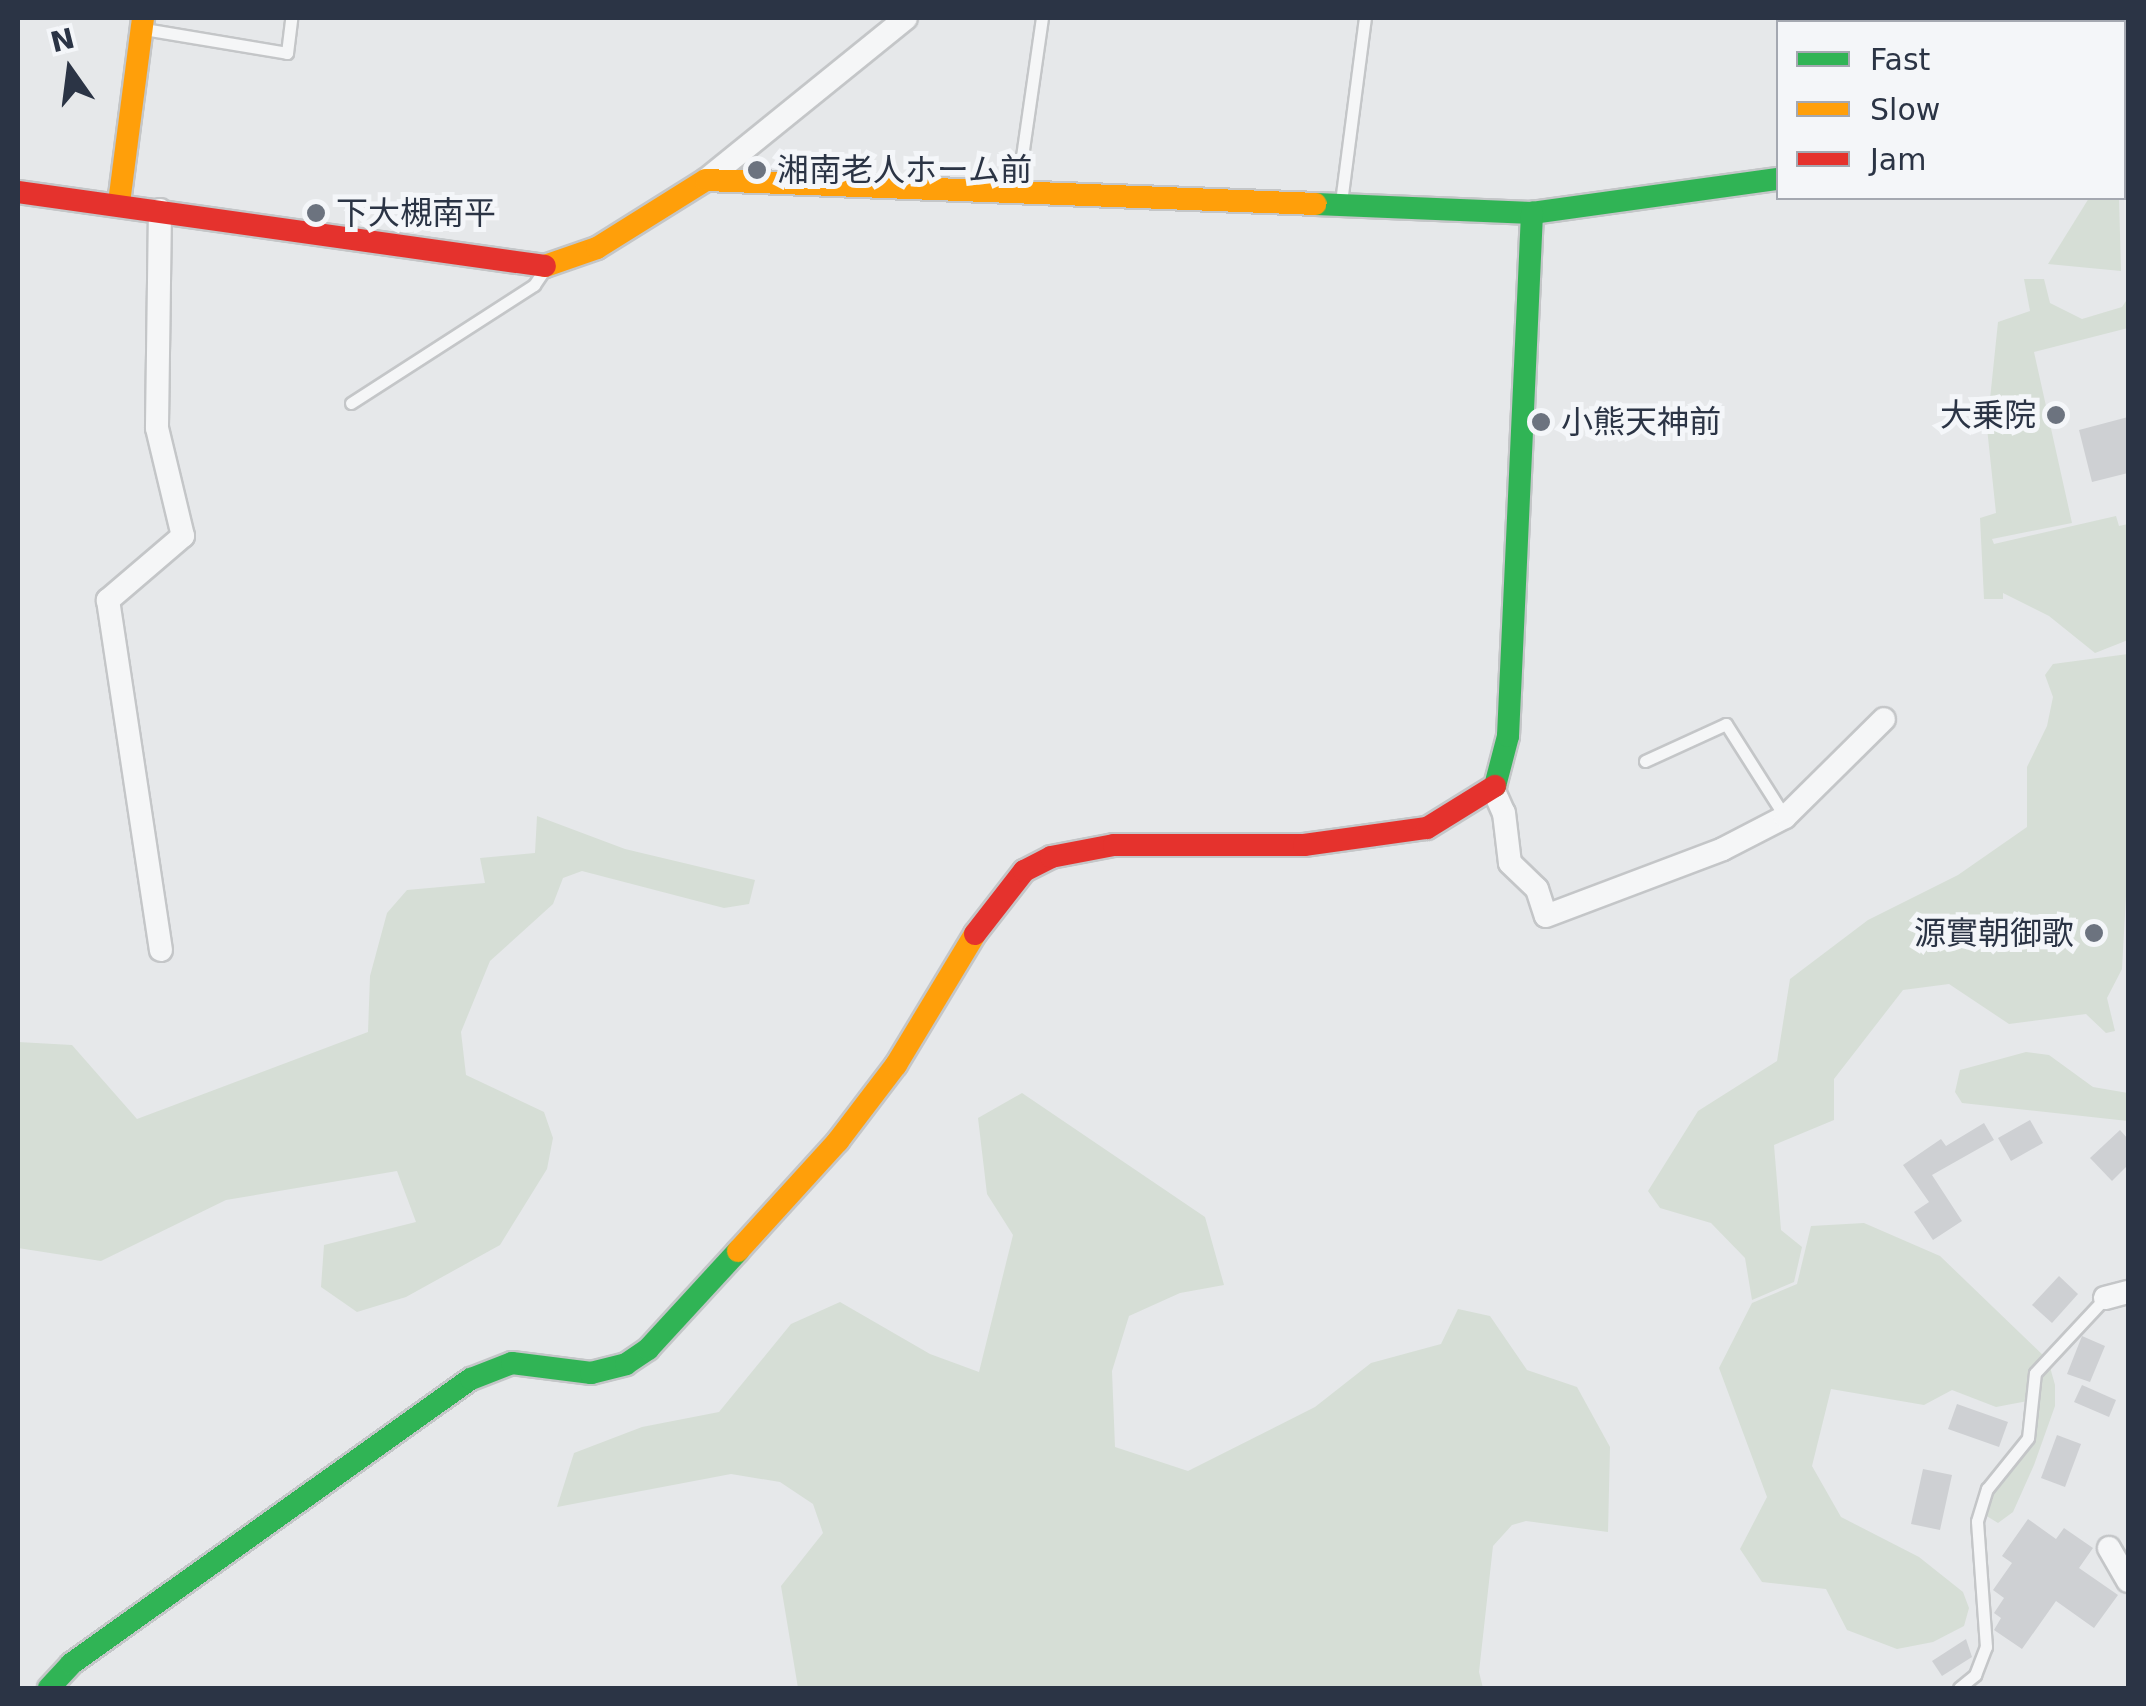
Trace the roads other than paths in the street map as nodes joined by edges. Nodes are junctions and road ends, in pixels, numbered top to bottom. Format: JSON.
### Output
{"nodes":[{"id":1,"x":290,"y":18,"type":"edge"},
{"id":2,"x":906,"y":18,"type":"edge"},
{"id":3,"x":1042,"y":18,"type":"edge"},
{"id":4,"x":1365,"y":18,"type":"edge"},
{"id":5,"x":144,"y":23,"type":"edge"},
{"id":6,"x":1776,"y":179,"type":"edge"},
{"id":7,"x":706,"y":180,"type":"junction"},
{"id":8,"x":18,"y":192,"type":"edge"},
{"id":9,"x":1016,"y":196,"type":"junction"},
{"id":10,"x":1341,"y":202,"type":"junction"},
{"id":11,"x":119,"y":203,"type":"junction"},
{"id":12,"x":160,"y":210,"type":"junction"},
{"id":13,"x":1532,"y":213,"type":"junction"},
{"id":14,"x":547,"y":266,"type":"junction"},
{"id":15,"x":352,"y":403,"type":"dead end"},
{"id":16,"x":1884,"y":719,"type":"dead end"},
{"id":17,"x":1644,"y":761,"type":"dead end"},
{"id":18,"x":1494,"y":791,"type":"junction"},
{"id":19,"x":1785,"y":816,"type":"junction"},
{"id":20,"x":160,"y":950,"type":"dead end"},
{"id":21,"x":2128,"y":1292,"type":"edge"},
{"id":22,"x":2105,"y":1298,"type":"joint"},
{"id":23,"x":2109,"y":1548,"type":"dead end"},
{"id":24,"x":2128,"y":1581,"type":"edge"},
{"id":25,"x":48,"y":1688,"type":"edge"},
{"id":26,"x":1959,"y":1688,"type":"edge"}],
"edges":[{"from":1,"to":5,"type":"lane"},
{"from":2,"to":7,"type":"street"},
{"from":3,"to":9,"type":"lane"},
{"from":4,"to":10,"type":"lane"},
{"from":5,"to":11,"type":"street"},
{"from":6,"to":13,"type":"street"},
{"from":7,"to":9,"type":"street"},
{"from":7,"to":14,"type":"street"},
{"from":8,"to":11,"type":"street"},
{"from":9,"to":10,"type":"street"},
{"from":10,"to":13,"type":"street"},
{"from":11,"to":12,"type":"street"},
{"from":12,"to":14,"type":"street"},
{"from":12,"to":20,"type":"street"},
{"from":13,"to":18,"type":"street"},
{"from":14,"to":15,"type":"lane"},
{"from":16,"to":19,"type":"street"},
{"from":17,"to":19,"type":"lane"},
{"from":18,"to":19,"type":"street"},
{"from":18,"to":25,"type":"street"},
{"from":21,"to":22,"type":"street"},
{"from":22,"to":26,"type":"lane"},
{"from":23,"to":24,"type":"street"}]}
